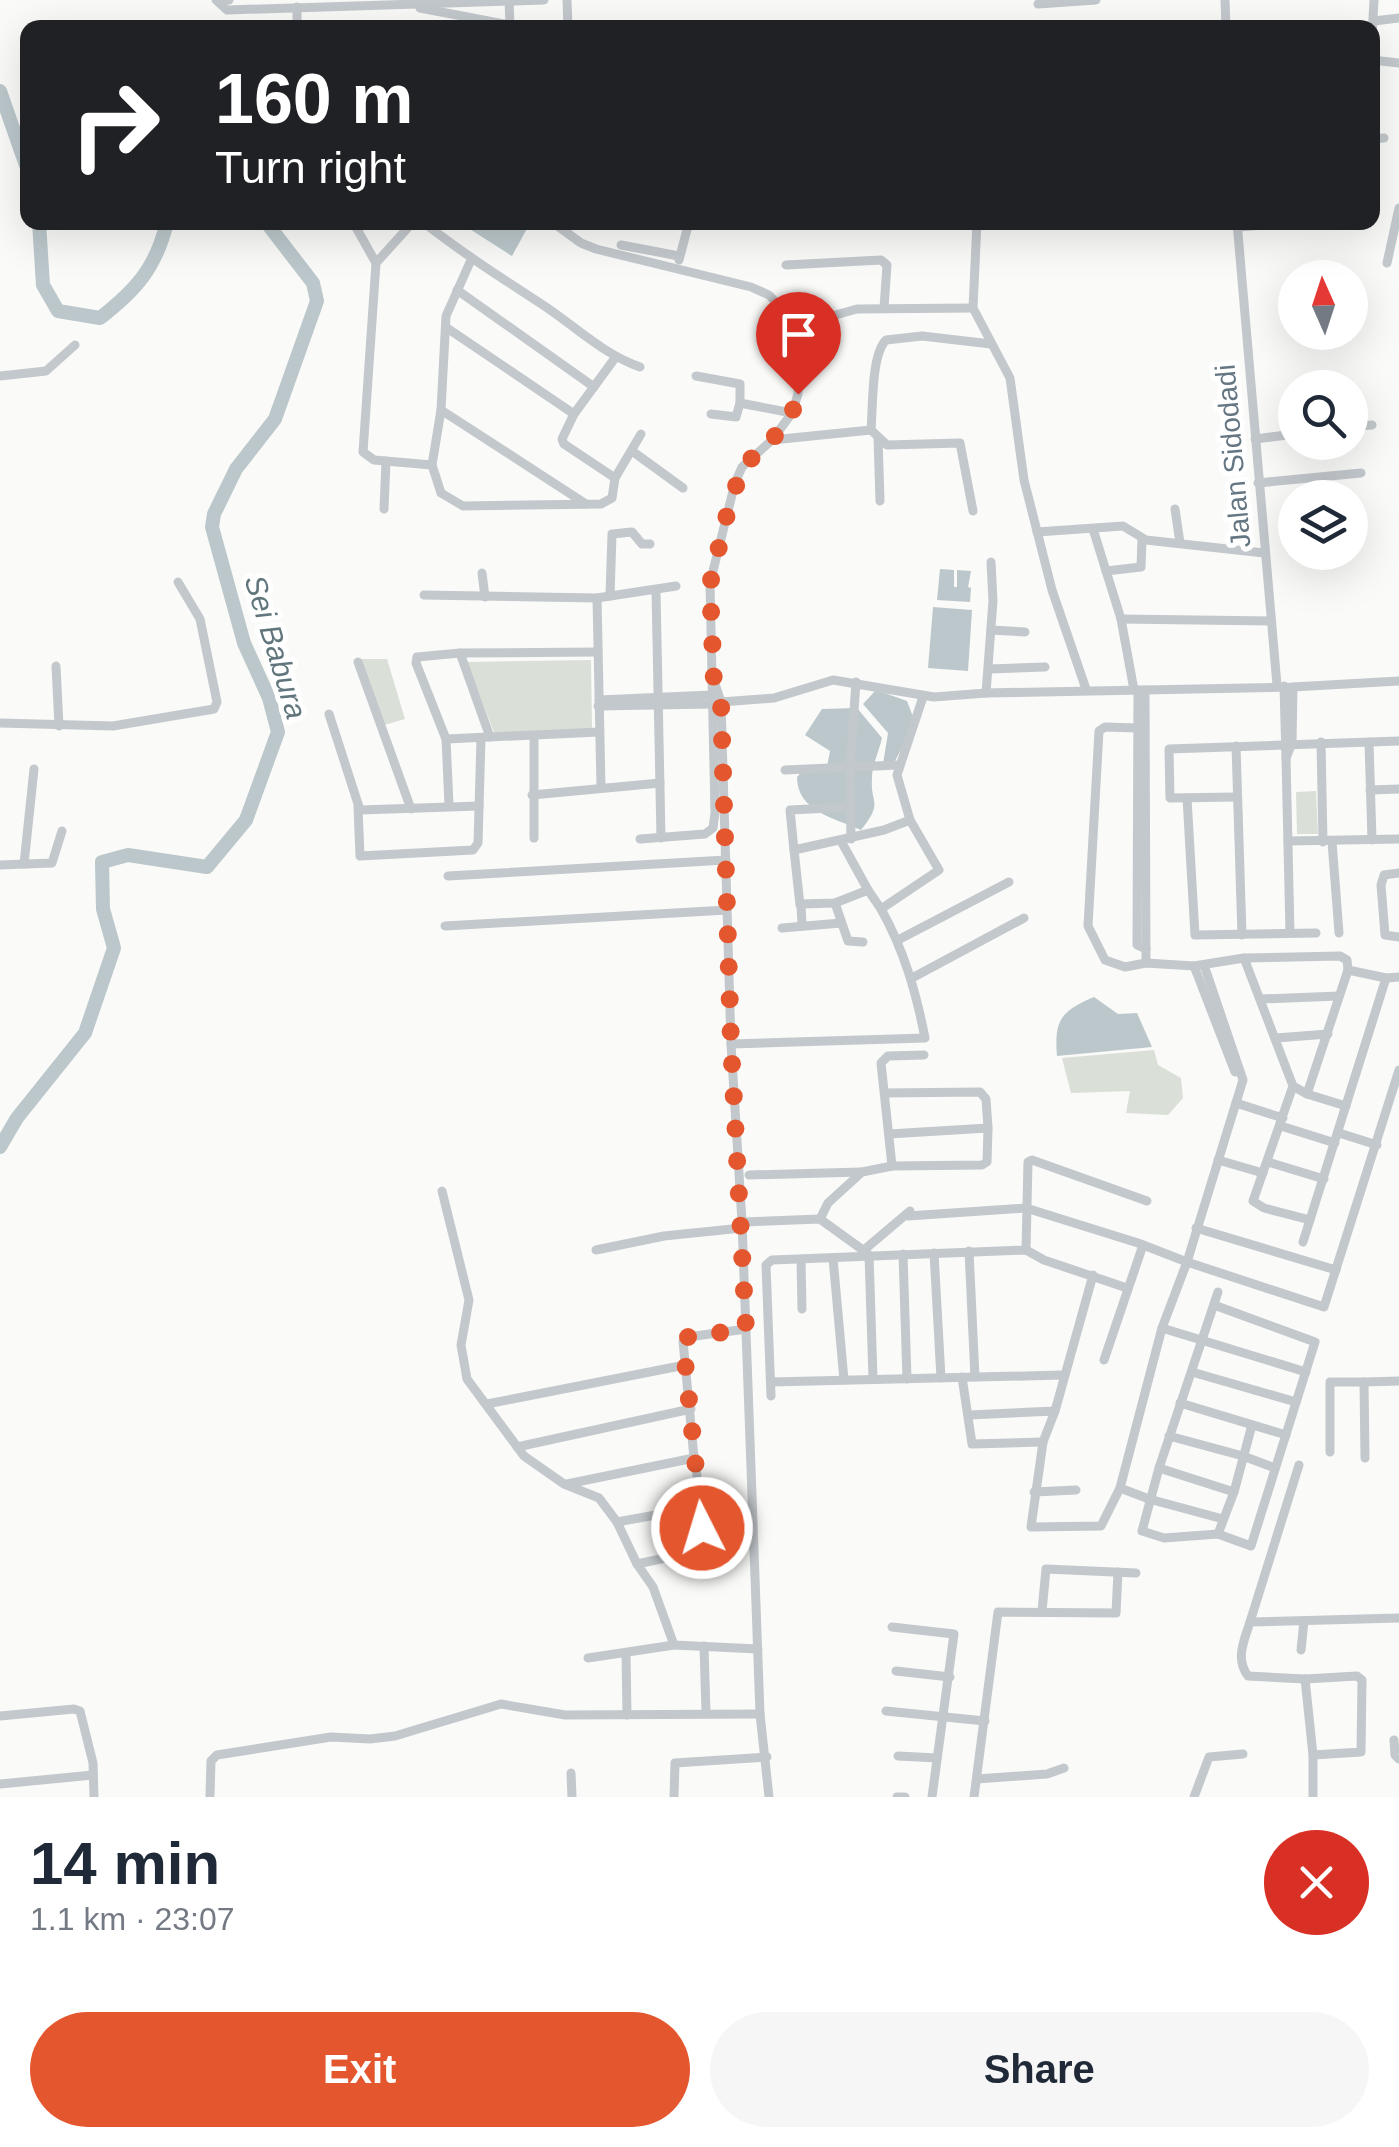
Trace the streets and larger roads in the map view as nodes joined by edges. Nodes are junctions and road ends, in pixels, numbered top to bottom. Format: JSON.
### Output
{"nodes":[{"id":1,"x":216,"y":0,"type":"edge"},
{"id":2,"x":230,"y":0,"type":"edge"},
{"id":3,"x":544,"y":0,"type":"edge"},
{"id":4,"x":1096,"y":0,"type":"edge"},
{"id":5,"x":509,"y":1,"type":"edge"},
{"id":6,"x":284,"y":4,"type":"edge"},
{"id":7,"x":402,"y":4,"type":"junction"},
{"id":8,"x":1038,"y":4,"type":"dead end"},
{"id":9,"x":296,"y":8,"type":"junction"},
{"id":10,"x":297,"y":20,"type":"edge"},
{"id":11,"x":481,"y":20,"type":"edge"},
{"id":12,"x":1399,"y":208,"type":"edge"},
{"id":13,"x":357,"y":230,"type":"edge"},
{"id":14,"x":406,"y":230,"type":"edge"},
{"id":15,"x":433,"y":230,"type":"edge"},
{"id":16,"x":563,"y":230,"type":"edge"},
{"id":17,"x":687,"y":230,"type":"edge"},
{"id":18,"x":977,"y":230,"type":"edge"},
{"id":19,"x":1237,"y":230,"type":"edge"},
{"id":20,"x":621,"y":245,"type":"dead end"},
{"id":21,"x":679,"y":256,"type":"junction"},
{"id":22,"x":471,"y":260,"type":"junction"},
{"id":23,"x":376,"y":263,"type":"junction"},
{"id":24,"x":1387,"y":263,"type":"dead end"},
{"id":25,"x":786,"y":265,"type":"dead end"},
{"id":26,"x":678,"y":268,"type":"junction"},
{"id":27,"x":456,"y":290,"type":"junction"},
{"id":28,"x":884,"y":308,"type":"junction"},
{"id":29,"x":973,"y":308,"type":"junction"},
{"id":30,"x":790,"y":317,"type":"junction"},
{"id":31,"x":447,"y":328,"type":"junction"},
{"id":32,"x":991,"y":344,"type":"junction"},
{"id":33,"x":74,"y":345,"type":"dead end"},
{"id":34,"x":615,"y":358,"type":"junction"},
{"id":35,"x":640,"y":367,"type":"dead end"},
{"id":36,"x":0,"y":376,"type":"edge"},
{"id":37,"x":696,"y":376,"type":"dead end"},
{"id":38,"x":594,"y":387,"type":"junction"},
{"id":39,"x":740,"y":403,"type":"junction"},
{"id":40,"x":442,"y":410,"type":"junction"},
{"id":41,"x":792,"y":413,"type":"junction"},
{"id":42,"x":574,"y":414,"type":"junction"},
{"id":43,"x":712,"y":414,"type":"dead end"},
{"id":44,"x":1372,"y":424,"type":"dead end"},
{"id":45,"x":1368,"y":425,"type":"edge"},
{"id":46,"x":642,"y":434,"type":"dead end"},
{"id":47,"x":874,"y":434,"type":"junction"},
{"id":48,"x":1278,"y":436,"type":"edge"},
{"id":49,"x":1255,"y":439,"type":"junction"},
{"id":50,"x":772,"y":440,"type":"junction"},
{"id":51,"x":632,"y":451,"type":"junction"},
{"id":52,"x":386,"y":460,"type":"junction"},
{"id":53,"x":432,"y":464,"type":"junction"},
{"id":54,"x":1361,"y":473,"type":"dead end"},
{"id":55,"x":615,"y":478,"type":"junction"},
{"id":56,"x":1258,"y":483,"type":"junction"},
{"id":57,"x":684,"y":488,"type":"dead end"},
{"id":58,"x":880,"y":501,"type":"dead end"},
{"id":59,"x":588,"y":505,"type":"junction"},
{"id":60,"x":384,"y":508,"type":"dead end"},
{"id":61,"x":1175,"y":509,"type":"dead end"},
{"id":62,"x":973,"y":511,"type":"dead end"},
{"id":63,"x":1093,"y":530,"type":"junction"},
{"id":64,"x":1037,"y":532,"type":"junction"},
{"id":65,"x":1142,"y":539,"type":"junction"},
{"id":66,"x":650,"y":544,"type":"dead end"},
{"id":67,"x":1180,"y":544,"type":"junction"},
{"id":68,"x":1264,"y":552,"type":"junction"},
{"id":69,"x":992,"y":562,"type":"dead end"},
{"id":70,"x":1106,"y":571,"type":"junction"},
{"id":71,"x":482,"y":573,"type":"dead end"},
{"id":72,"x":178,"y":582,"type":"dead end"},
{"id":73,"x":676,"y":586,"type":"dead end"},
{"id":74,"x":656,"y":590,"type":"junction"},
{"id":75,"x":424,"y":595,"type":"dead end"},
{"id":76,"x":610,"y":596,"type":"junction"},
{"id":77,"x":485,"y":597,"type":"junction"},
{"id":78,"x":597,"y":598,"type":"junction"},
{"id":79,"x":1121,"y":619,"type":"junction"},
{"id":80,"x":1271,"y":621,"type":"junction"},
{"id":81,"x":991,"y":630,"type":"junction"},
{"id":82,"x":1025,"y":632,"type":"dead end"},
{"id":83,"x":598,"y":652,"type":"junction"},
{"id":84,"x":460,"y":653,"type":"junction"},
{"id":85,"x":358,"y":662,"type":"dead end"},
{"id":86,"x":56,"y":666,"type":"dead end"},
{"id":87,"x":1045,"y":667,"type":"dead end"},
{"id":88,"x":989,"y":669,"type":"junction"},
{"id":89,"x":1399,"y":681,"type":"edge"},
{"id":90,"x":856,"y":682,"type":"junction"},
{"id":91,"x":1284,"y":686,"type":"junction"},
{"id":92,"x":1086,"y":690,"type":"junction"},
{"id":93,"x":1139,"y":690,"type":"junction"},
{"id":94,"x":986,"y":692,"type":"junction"},
{"id":95,"x":923,"y":697,"type":"junction"},
{"id":96,"x":715,"y":700,"type":"junction"},
{"id":97,"x":660,"y":701,"type":"junction"},
{"id":98,"x":599,"y":703,"type":"junction"},
{"id":99,"x":329,"y":714,"type":"dead end"},
{"id":100,"x":0,"y":723,"type":"edge"},
{"id":101,"x":60,"y":726,"type":"junction"},
{"id":102,"x":1138,"y":728,"type":"junction"},
{"id":103,"x":598,"y":732,"type":"junction"},
{"id":104,"x":534,"y":737,"type":"junction"},
{"id":105,"x":485,"y":738,"type":"junction"},
{"id":106,"x":446,"y":739,"type":"junction"},
{"id":107,"x":1399,"y":740,"type":"edge"},
{"id":108,"x":1321,"y":742,"type":"junction"},
{"id":109,"x":1370,"y":742,"type":"junction"},
{"id":110,"x":1288,"y":743,"type":"junction"},
{"id":111,"x":1236,"y":746,"type":"junction"},
{"id":112,"x":898,"y":765,"type":"junction"},
{"id":113,"x":850,"y":768,"type":"junction"},
{"id":114,"x":34,"y":769,"type":"dead end"},
{"id":115,"x":785,"y":770,"type":"dead end"},
{"id":116,"x":660,"y":783,"type":"junction"},
{"id":117,"x":601,"y":787,"type":"junction"},
{"id":118,"x":1399,"y":789,"type":"edge"},
{"id":119,"x":1370,"y":790,"type":"junction"},
{"id":120,"x":532,"y":795,"type":"junction"},
{"id":121,"x":1236,"y":797,"type":"junction"},
{"id":122,"x":1187,"y":798,"type":"junction"},
{"id":123,"x":449,"y":805,"type":"junction"},
{"id":124,"x":479,"y":806,"type":"junction"},
{"id":125,"x":850,"y":806,"type":"junction"},
{"id":126,"x":358,"y":807,"type":"junction"},
{"id":127,"x":412,"y":810,"type":"junction"},
{"id":128,"x":910,"y":820,"type":"junction"},
{"id":129,"x":62,"y":831,"type":"dead end"},
{"id":130,"x":534,"y":838,"type":"dead end"},
{"id":131,"x":661,"y":838,"type":"junction"},
{"id":132,"x":640,"y":839,"type":"dead end"},
{"id":133,"x":1399,"y":839,"type":"edge"},
{"id":134,"x":846,"y":840,"type":"junction"},
{"id":135,"x":1372,"y":840,"type":"junction"},
{"id":136,"x":1288,"y":841,"type":"junction"},
{"id":137,"x":1328,"y":842,"type":"junction"},
{"id":138,"x":794,"y":850,"type":"junction"},
{"id":139,"x":726,"y":860,"type":"junction"},
{"id":140,"x":24,"y":864,"type":"junction"},
{"id":141,"x":0,"y":865,"type":"edge"},
{"id":142,"x":1399,"y":874,"type":"edge"},
{"id":143,"x":448,"y":876,"type":"dead end"},
{"id":144,"x":1008,"y":882,"type":"dead end"},
{"id":145,"x":868,"y":890,"type":"junction"},
{"id":146,"x":835,"y":903,"type":"junction"},
{"id":147,"x":800,"y":906,"type":"junction"},
{"id":148,"x":881,"y":908,"type":"junction"},
{"id":149,"x":727,"y":910,"type":"junction"},
{"id":150,"x":1024,"y":918,"type":"dead end"},
{"id":151,"x":841,"y":923,"type":"junction"},
{"id":152,"x":445,"y":926,"type":"dead end"},
{"id":153,"x":802,"y":926,"type":"junction"},
{"id":154,"x":782,"y":928,"type":"dead end"},
{"id":155,"x":1290,"y":933,"type":"junction"},
{"id":156,"x":1316,"y":933,"type":"dead end"},
{"id":157,"x":1338,"y":933,"type":"dead end"},
{"id":158,"x":1242,"y":935,"type":"junction"},
{"id":159,"x":1399,"y":937,"type":"edge"},
{"id":160,"x":898,"y":940,"type":"junction"},
{"id":161,"x":864,"y":942,"type":"dead end"},
{"id":162,"x":1146,"y":949,"type":"junction"},
{"id":163,"x":1244,"y":958,"type":"junction"},
{"id":164,"x":1146,"y":963,"type":"junction"},
{"id":165,"x":1199,"y":966,"type":"junction"},
{"id":166,"x":1348,"y":970,"type":"junction"},
{"id":167,"x":1399,"y":977,"type":"edge"},
{"id":168,"x":912,"y":978,"type":"junction"},
{"id":169,"x":1386,"y":978,"type":"junction"},
{"id":170,"x":1339,"y":996,"type":"junction"},
{"id":171,"x":1260,"y":999,"type":"junction"},
{"id":172,"x":1328,"y":1034,"type":"junction"},
{"id":173,"x":1276,"y":1038,"type":"junction"},
{"id":174,"x":731,"y":1044,"type":"junction"},
{"id":175,"x":924,"y":1055,"type":"dead end"},
{"id":176,"x":1399,"y":1070,"type":"edge"},
{"id":177,"x":1293,"y":1086,"type":"junction"},
{"id":178,"x":886,"y":1093,"type":"junction"},
{"id":179,"x":1307,"y":1094,"type":"junction"},
{"id":180,"x":1236,"y":1103,"type":"junction"},
{"id":181,"x":1346,"y":1106,"type":"junction"},
{"id":182,"x":1282,"y":1122,"type":"junction"},
{"id":183,"x":988,"y":1128,"type":"junction"},
{"id":184,"x":889,"y":1134,"type":"junction"},
{"id":185,"x":1337,"y":1138,"type":"junction"},
{"id":186,"x":1377,"y":1145,"type":"junction"},
{"id":187,"x":1218,"y":1160,"type":"junction"},
{"id":188,"x":1268,"y":1162,"type":"junction"},
{"id":189,"x":892,"y":1166,"type":"junction"},
{"id":190,"x":862,"y":1172,"type":"junction"},
{"id":191,"x":1263,"y":1173,"type":"junction"},
{"id":192,"x":749,"y":1175,"type":"dead end"},
{"id":193,"x":1324,"y":1179,"type":"junction"},
{"id":194,"x":442,"y":1191,"type":"dead end"},
{"id":195,"x":1147,"y":1201,"type":"dead end"},
{"id":196,"x":1026,"y":1206,"type":"junction"},
{"id":197,"x":820,"y":1219,"type":"junction"},
{"id":198,"x":1310,"y":1220,"type":"junction"},
{"id":199,"x":742,"y":1225,"type":"junction"},
{"id":200,"x":1196,"y":1228,"type":"junction"},
{"id":201,"x":1303,"y":1242,"type":"dead end"},
{"id":202,"x":1143,"y":1244,"type":"junction"},
{"id":203,"x":596,"y":1250,"type":"dead end"},
{"id":204,"x":1026,"y":1250,"type":"junction"},
{"id":205,"x":969,"y":1251,"type":"junction"},
{"id":206,"x":866,"y":1253,"type":"junction"},
{"id":207,"x":934,"y":1253,"type":"junction"},
{"id":208,"x":903,"y":1254,"type":"junction"},
{"id":209,"x":834,"y":1258,"type":"junction"},
{"id":210,"x":801,"y":1260,"type":"junction"},
{"id":211,"x":1187,"y":1262,"type":"junction"},
{"id":212,"x":1336,"y":1270,"type":"junction"},
{"id":213,"x":1093,"y":1275,"type":"junction"},
{"id":214,"x":1127,"y":1288,"type":"junction"},
{"id":215,"x":1218,"y":1292,"type":"dead end"},
{"id":216,"x":1214,"y":1305,"type":"junction"},
{"id":217,"x":802,"y":1309,"type":"dead end"},
{"id":218,"x":1162,"y":1328,"type":"junction"},
{"id":219,"x":746,"y":1329,"type":"junction"},
{"id":220,"x":1202,"y":1341,"type":"junction"},
{"id":221,"x":1104,"y":1360,"type":"dead end"},
{"id":222,"x":685,"y":1365,"type":"junction"},
{"id":223,"x":1192,"y":1372,"type":"junction"},
{"id":224,"x":1306,"y":1372,"type":"junction"},
{"id":225,"x":1063,"y":1375,"type":"junction"},
{"id":226,"x":962,"y":1377,"type":"junction"},
{"id":227,"x":975,"y":1377,"type":"junction"},
{"id":228,"x":873,"y":1378,"type":"junction"},
{"id":229,"x":940,"y":1378,"type":"junction"},
{"id":230,"x":907,"y":1379,"type":"junction"},
{"id":231,"x":844,"y":1380,"type":"junction"},
{"id":232,"x":1399,"y":1380,"type":"edge"},
{"id":233,"x":770,"y":1382,"type":"junction"},
{"id":234,"x":1364,"y":1382,"type":"junction"},
{"id":235,"x":771,"y":1396,"type":"dead end"},
{"id":236,"x":1296,"y":1402,"type":"junction"},
{"id":237,"x":1180,"y":1403,"type":"junction"},
{"id":238,"x":486,"y":1404,"type":"junction"},
{"id":239,"x":691,"y":1409,"type":"junction"},
{"id":240,"x":1056,"y":1411,"type":"junction"},
{"id":241,"x":969,"y":1415,"type":"junction"},
{"id":242,"x":1252,"y":1425,"type":"junction"},
{"id":243,"x":1286,"y":1435,"type":"junction"},
{"id":244,"x":1169,"y":1436,"type":"junction"},
{"id":245,"x":1043,"y":1442,"type":"junction"},
{"id":246,"x":517,"y":1446,"type":"junction"},
{"id":247,"x":1330,"y":1452,"type":"dead end"},
{"id":248,"x":1243,"y":1456,"type":"junction"},
{"id":249,"x":694,"y":1457,"type":"junction"},
{"id":250,"x":1365,"y":1458,"type":"dead end"},
{"id":251,"x":1300,"y":1465,"type":"dead end"},
{"id":252,"x":1158,"y":1468,"type":"junction"},
{"id":253,"x":1274,"y":1468,"type":"junction"},
{"id":254,"x":564,"y":1484,"type":"junction"},
{"id":255,"x":1120,"y":1488,"type":"junction"},
{"id":256,"x":1076,"y":1490,"type":"dead end"},
{"id":257,"x":1034,"y":1492,"type":"junction"},
{"id":258,"x":1234,"y":1492,"type":"junction"},
{"id":259,"x":1150,"y":1500,"type":"junction"},
{"id":260,"x":700,"y":1507,"type":"junction"},
{"id":261,"x":1223,"y":1519,"type":"junction"},
{"id":262,"x":617,"y":1522,"type":"junction"},
{"id":263,"x":1218,"y":1534,"type":"junction"},
{"id":264,"x":638,"y":1564,"type":"junction"},
{"id":265,"x":1118,"y":1572,"type":"junction"},
{"id":266,"x":1136,"y":1574,"type":"dead end"},
{"id":267,"x":1042,"y":1612,"type":"junction"},
{"id":268,"x":1399,"y":1618,"type":"edge"},
{"id":269,"x":1304,"y":1621,"type":"junction"},
{"id":270,"x":1250,"y":1622,"type":"junction"},
{"id":271,"x":892,"y":1627,"type":"dead end"},
{"id":272,"x":674,"y":1644,"type":"junction"},
{"id":273,"x":704,"y":1646,"type":"junction"},
{"id":274,"x":758,"y":1649,"type":"junction"},
{"id":275,"x":1301,"y":1650,"type":"dead end"},
{"id":276,"x":626,"y":1653,"type":"junction"},
{"id":277,"x":588,"y":1658,"type":"dead end"},
{"id":278,"x":896,"y":1672,"type":"dead end"},
{"id":279,"x":950,"y":1677,"type":"junction"},
{"id":280,"x":1304,"y":1679,"type":"junction"},
{"id":281,"x":886,"y":1710,"type":"dead end"},
{"id":282,"x":706,"y":1713,"type":"junction"},
{"id":283,"x":760,"y":1714,"type":"junction"},
{"id":284,"x":627,"y":1715,"type":"junction"},
{"id":285,"x":0,"y":1716,"type":"edge"},
{"id":286,"x":944,"y":1716,"type":"junction"},
{"id":287,"x":985,"y":1721,"type":"junction"},
{"id":288,"x":1394,"y":1740,"type":"dead end"},
{"id":289,"x":1243,"y":1754,"type":"dead end"},
{"id":290,"x":767,"y":1756,"type":"junction"},
{"id":291,"x":898,"y":1756,"type":"dead end"},
{"id":292,"x":1312,"y":1756,"type":"junction"},
{"id":293,"x":938,"y":1758,"type":"junction"},
{"id":294,"x":1399,"y":1759,"type":"edge"},
{"id":295,"x":1064,"y":1768,"type":"dead end"},
{"id":296,"x":571,"y":1773,"type":"dead end"},
{"id":297,"x":93,"y":1775,"type":"junction"},
{"id":298,"x":977,"y":1779,"type":"junction"},
{"id":299,"x":0,"y":1784,"type":"edge"},
{"id":300,"x":210,"y":1796,"type":"edge"},
{"id":301,"x":94,"y":1797,"type":"edge"},
{"id":302,"x":572,"y":1797,"type":"edge"},
{"id":303,"x":674,"y":1797,"type":"edge"},
{"id":304,"x":769,"y":1797,"type":"edge"},
{"id":305,"x":897,"y":1797,"type":"edge"},
{"id":306,"x":905,"y":1797,"type":"edge"},
{"id":307,"x":932,"y":1797,"type":"edge"},
{"id":308,"x":974,"y":1797,"type":"edge"},
{"id":309,"x":1194,"y":1797,"type":"edge"},
{"id":310,"x":1312,"y":1797,"type":"edge"}],
"edges":[{"from":1,"to":2,"type":"street"},
{"from":1,"to":6,"type":"street"},
{"from":3,"to":5,"type":"street"},
{"from":4,"to":8,"type":"street"},
{"from":5,"to":7,"type":"street"},
{"from":6,"to":9,"type":"street"},
{"from":7,"to":9,"type":"street"},
{"from":7,"to":11,"type":"street"},
{"from":9,"to":10,"type":"street"},
{"from":12,"to":24,"type":"street"},
{"from":13,"to":23,"type":"street"},
{"from":14,"to":23,"type":"street"},
{"from":15,"to":22,"type":"street"},
{"from":16,"to":26,"type":"street"},
{"from":17,"to":21,"type":"street"},
{"from":18,"to":29,"type":"street"},
{"from":19,"to":49,"type":"street","name":"Jalan Sidodadi"},
{"from":20,"to":21,"type":"street"},
{"from":21,"to":26,"type":"street"},
{"from":22,"to":27,"type":"street"},
{"from":22,"to":34,"type":"street"},
{"from":23,"to":52,"type":"street"},
{"from":25,"to":28,"type":"street"},
{"from":26,"to":30,"type":"street"},
{"from":27,"to":31,"type":"street"},
{"from":27,"to":38,"type":"street"},
{"from":28,"to":29,"type":"street"},
{"from":28,"to":30,"type":"street"},
{"from":29,"to":32,"type":"street"},
{"from":30,"to":41,"type":"street"},
{"from":31,"to":40,"type":"street"},
{"from":31,"to":42,"type":"street"},
{"from":32,"to":47,"type":"street"},
{"from":32,"to":64,"type":"street"},
{"from":33,"to":36,"type":"street"},
{"from":34,"to":35,"type":"street"},
{"from":34,"to":38,"type":"street"},
{"from":37,"to":39,"type":"street"},
{"from":38,"to":42,"type":"street"},
{"from":39,"to":41,"type":"street"},
{"from":39,"to":43,"type":"street"},
{"from":40,"to":53,"type":"street"},
{"from":40,"to":59,"type":"street"},
{"from":41,"to":50,"type":"street"},
{"from":42,"to":55,"type":"street"},
{"from":44,"to":45,"type":"street"},
{"from":46,"to":51,"type":"street"},
{"from":47,"to":50,"type":"street"},
{"from":47,"to":58,"type":"street"},
{"from":47,"to":62,"type":"street"},
{"from":48,"to":49,"type":"street"},
{"from":49,"to":56,"type":"street","name":"Jalan Sidodadi"},
{"from":50,"to":96,"type":"street"},
{"from":51,"to":55,"type":"street"},
{"from":51,"to":57,"type":"street"},
{"from":52,"to":53,"type":"street"},
{"from":52,"to":60,"type":"street"},
{"from":53,"to":59,"type":"street"},
{"from":54,"to":56,"type":"street"},
{"from":55,"to":59,"type":"street"},
{"from":56,"to":68,"type":"street","name":"Jalan Sidodadi"},
{"from":61,"to":67,"type":"street"},
{"from":63,"to":64,"type":"street"},
{"from":63,"to":65,"type":"street"},
{"from":63,"to":70,"type":"street"},
{"from":64,"to":92,"type":"street"},
{"from":65,"to":67,"type":"street"},
{"from":65,"to":70,"type":"street"},
{"from":66,"to":76,"type":"street"},
{"from":67,"to":68,"type":"street"},
{"from":68,"to":80,"type":"street","name":"Jalan Sidodadi"},
{"from":69,"to":81,"type":"street"},
{"from":70,"to":79,"type":"street"},
{"from":71,"to":77,"type":"street"},
{"from":72,"to":101,"type":"street"},
{"from":73,"to":74,"type":"street"},
{"from":74,"to":76,"type":"street"},
{"from":74,"to":97,"type":"street"},
{"from":75,"to":77,"type":"street"},
{"from":76,"to":78,"type":"street"},
{"from":77,"to":78,"type":"street"},
{"from":78,"to":83,"type":"street"},
{"from":79,"to":80,"type":"street"},
{"from":79,"to":93,"type":"street"},
{"from":80,"to":91,"type":"street","name":"Jalan Sidodadi"},
{"from":81,"to":82,"type":"street"},
{"from":81,"to":88,"type":"street"},
{"from":83,"to":84,"type":"street"},
{"from":83,"to":98,"type":"street"},
{"from":84,"to":105,"type":"street"},
{"from":84,"to":106,"type":"street"},
{"from":85,"to":127,"type":"street"},
{"from":86,"to":101,"type":"street"},
{"from":87,"to":88,"type":"street"},
{"from":88,"to":94,"type":"street"},
{"from":89,"to":91,"type":"street"},
{"from":90,"to":95,"type":"street"},
{"from":90,"to":96,"type":"street"},
{"from":90,"to":113,"type":"street"},
{"from":91,"to":93,"type":"street"},
{"from":91,"to":110,"type":"street","name":"Jalan Sidodadi"},
{"from":92,"to":93,"type":"street"},
{"from":92,"to":94,"type":"street"},
{"from":93,"to":102,"type":"street"},
{"from":93,"to":162,"type":"street"},
{"from":94,"to":95,"type":"street"},
{"from":95,"to":112,"type":"street"},
{"from":96,"to":97,"type":"street"},
{"from":96,"to":131,"type":"street"},
{"from":96,"to":139,"type":"street"},
{"from":97,"to":98,"type":"street"},
{"from":97,"to":116,"type":"street"},
{"from":98,"to":103,"type":"street"},
{"from":99,"to":126,"type":"street"},
{"from":100,"to":101,"type":"street"},
{"from":102,"to":162,"type":"street"},
{"from":102,"to":164,"type":"street"},
{"from":103,"to":104,"type":"street"},
{"from":103,"to":117,"type":"street"},
{"from":104,"to":105,"type":"street"},
{"from":104,"to":120,"type":"street"},
{"from":105,"to":106,"type":"street"},
{"from":105,"to":124,"type":"street"},
{"from":106,"to":123,"type":"street"},
{"from":107,"to":109,"type":"street"},
{"from":108,"to":109,"type":"street"},
{"from":108,"to":110,"type":"street"},
{"from":108,"to":137,"type":"street"},
{"from":109,"to":119,"type":"street"},
{"from":110,"to":111,"type":"street"},
{"from":110,"to":136,"type":"street","name":"Jalan Sidodadi"},
{"from":111,"to":121,"type":"street"},
{"from":111,"to":122,"type":"street"},
{"from":112,"to":113,"type":"street"},
{"from":112,"to":128,"type":"street"},
{"from":113,"to":115,"type":"street"},
{"from":113,"to":125,"type":"street"},
{"from":114,"to":140,"type":"street"},
{"from":116,"to":117,"type":"street"},
{"from":116,"to":131,"type":"street"},
{"from":117,"to":120,"type":"street"},
{"from":118,"to":119,"type":"street"},
{"from":119,"to":135,"type":"street"},
{"from":120,"to":130,"type":"street"},
{"from":121,"to":122,"type":"street"},
{"from":121,"to":158,"type":"street"},
{"from":122,"to":158,"type":"street"},
{"from":123,"to":124,"type":"street"},
{"from":123,"to":127,"type":"street"},
{"from":124,"to":126,"type":"street"},
{"from":125,"to":134,"type":"street"},
{"from":125,"to":138,"type":"street"},
{"from":126,"to":127,"type":"street"},
{"from":128,"to":134,"type":"street"},
{"from":128,"to":148,"type":"street"},
{"from":129,"to":140,"type":"street"},
{"from":131,"to":132,"type":"street"},
{"from":133,"to":135,"type":"street"},
{"from":134,"to":138,"type":"street"},
{"from":134,"to":145,"type":"street"},
{"from":135,"to":137,"type":"street"},
{"from":136,"to":137,"type":"street"},
{"from":136,"to":155,"type":"street","name":"Jalan Sidodadi"},
{"from":137,"to":157,"type":"street"},
{"from":138,"to":147,"type":"street"},
{"from":139,"to":143,"type":"street"},
{"from":139,"to":149,"type":"street"},
{"from":140,"to":141,"type":"street"},
{"from":142,"to":159,"type":"street"},
{"from":144,"to":160,"type":"street"},
{"from":145,"to":146,"type":"street"},
{"from":145,"to":148,"type":"street"},
{"from":146,"to":147,"type":"street"},
{"from":146,"to":151,"type":"street"},
{"from":147,"to":153,"type":"street"},
{"from":148,"to":160,"type":"street"},
{"from":149,"to":152,"type":"street"},
{"from":149,"to":174,"type":"street"},
{"from":150,"to":168,"type":"street"},
{"from":151,"to":153,"type":"street"},
{"from":151,"to":161,"type":"street"},
{"from":153,"to":154,"type":"street"},
{"from":155,"to":156,"type":"street"},
{"from":155,"to":158,"type":"street"},
{"from":160,"to":168,"type":"street"},
{"from":162,"to":164,"type":"street"},
{"from":163,"to":165,"type":"street"},
{"from":163,"to":166,"type":"street"},
{"from":163,"to":171,"type":"street"},
{"from":164,"to":165,"type":"street"},
{"from":165,"to":180,"type":"street"},
{"from":166,"to":169,"type":"street"},
{"from":166,"to":170,"type":"street"},
{"from":167,"to":169,"type":"street"},
{"from":168,"to":174,"type":"street"},
{"from":169,"to":181,"type":"street"},
{"from":170,"to":171,"type":"street"},
{"from":170,"to":172,"type":"street"},
{"from":171,"to":173,"type":"street"},
{"from":172,"to":173,"type":"street"},
{"from":172,"to":179,"type":"street"},
{"from":173,"to":177,"type":"street"},
{"from":174,"to":199,"type":"street"},
{"from":175,"to":178,"type":"street"},
{"from":176,"to":186,"type":"street"},
{"from":177,"to":179,"type":"street"},
{"from":177,"to":182,"type":"street"},
{"from":178,"to":183,"type":"street"},
{"from":178,"to":184,"type":"street"},
{"from":179,"to":181,"type":"street"},
{"from":180,"to":182,"type":"street"},
{"from":180,"to":187,"type":"street"},
{"from":181,"to":185,"type":"street"},
{"from":182,"to":185,"type":"street"},
{"from":182,"to":188,"type":"street"},
{"from":183,"to":184,"type":"street"},
{"from":183,"to":189,"type":"street"},
{"from":184,"to":189,"type":"street"},
{"from":185,"to":186,"type":"street"},
{"from":185,"to":193,"type":"street"},
{"from":186,"to":212,"type":"street"},
{"from":187,"to":191,"type":"street"},
{"from":187,"to":200,"type":"street"},
{"from":188,"to":191,"type":"street"},
{"from":188,"to":193,"type":"street"},
{"from":189,"to":190,"type":"street"},
{"from":190,"to":192,"type":"street"},
{"from":190,"to":197,"type":"street"},
{"from":191,"to":198,"type":"street"},
{"from":193,"to":198,"type":"street"},
{"from":194,"to":238,"type":"street"},
{"from":195,"to":196,"type":"street"},
{"from":196,"to":202,"type":"street"},
{"from":196,"to":204,"type":"street"},
{"from":196,"to":206,"type":"street"},
{"from":197,"to":199,"type":"street"},
{"from":197,"to":206,"type":"street"},
{"from":198,"to":201,"type":"street"},
{"from":199,"to":203,"type":"street"},
{"from":199,"to":219,"type":"street"},
{"from":200,"to":211,"type":"street"},
{"from":200,"to":212,"type":"street"},
{"from":202,"to":211,"type":"street"},
{"from":202,"to":214,"type":"street"},
{"from":204,"to":205,"type":"street"},
{"from":204,"to":213,"type":"street"},
{"from":205,"to":207,"type":"street"},
{"from":205,"to":227,"type":"street"},
{"from":206,"to":208,"type":"street"},
{"from":206,"to":209,"type":"street"},
{"from":206,"to":228,"type":"street"},
{"from":207,"to":208,"type":"street"},
{"from":207,"to":229,"type":"street"},
{"from":208,"to":230,"type":"street"},
{"from":209,"to":210,"type":"street"},
{"from":209,"to":231,"type":"street"},
{"from":210,"to":217,"type":"street"},
{"from":210,"to":233,"type":"street"},
{"from":211,"to":212,"type":"street"},
{"from":211,"to":218,"type":"street"},
{"from":213,"to":214,"type":"street"},
{"from":213,"to":225,"type":"street"},
{"from":214,"to":221,"type":"street"},
{"from":215,"to":216,"type":"street"},
{"from":216,"to":220,"type":"street"},
{"from":216,"to":224,"type":"street"},
{"from":218,"to":220,"type":"street"},
{"from":218,"to":255,"type":"street"},
{"from":219,"to":222,"type":"street"},
{"from":219,"to":274,"type":"street"},
{"from":220,"to":223,"type":"street"},
{"from":220,"to":224,"type":"street"},
{"from":222,"to":238,"type":"street"},
{"from":222,"to":239,"type":"street"},
{"from":223,"to":236,"type":"street"},
{"from":223,"to":237,"type":"street"},
{"from":224,"to":236,"type":"street"},
{"from":225,"to":227,"type":"street"},
{"from":225,"to":240,"type":"street"},
{"from":226,"to":227,"type":"street"},
{"from":226,"to":229,"type":"street"},
{"from":226,"to":241,"type":"street"},
{"from":228,"to":230,"type":"street"},
{"from":228,"to":231,"type":"street"},
{"from":229,"to":230,"type":"street"},
{"from":231,"to":233,"type":"street"},
{"from":232,"to":234,"type":"street"},
{"from":233,"to":235,"type":"street"},
{"from":234,"to":247,"type":"street"},
{"from":234,"to":250,"type":"street"},
{"from":236,"to":243,"type":"street"},
{"from":237,"to":242,"type":"street"},
{"from":237,"to":244,"type":"street"},
{"from":238,"to":246,"type":"street"},
{"from":239,"to":246,"type":"street"},
{"from":239,"to":249,"type":"street"},
{"from":240,"to":241,"type":"street"},
{"from":240,"to":245,"type":"street"},
{"from":241,"to":245,"type":"street"},
{"from":242,"to":243,"type":"street"},
{"from":242,"to":248,"type":"street"},
{"from":243,"to":253,"type":"street"},
{"from":244,"to":248,"type":"street"},
{"from":244,"to":252,"type":"street"},
{"from":245,"to":257,"type":"street"},
{"from":246,"to":254,"type":"street"},
{"from":248,"to":253,"type":"street"},
{"from":248,"to":258,"type":"street"},
{"from":249,"to":254,"type":"street"},
{"from":249,"to":260,"type":"street"},
{"from":251,"to":270,"type":"street"},
{"from":252,"to":258,"type":"street"},
{"from":252,"to":259,"type":"street"},
{"from":253,"to":263,"type":"street"},
{"from":254,"to":262,"type":"street"},
{"from":255,"to":257,"type":"street"},
{"from":255,"to":259,"type":"street"},
{"from":256,"to":257,"type":"street"},
{"from":258,"to":261,"type":"street"},
{"from":259,"to":261,"type":"street"},
{"from":259,"to":263,"type":"street"},
{"from":260,"to":262,"type":"street"},
{"from":260,"to":264,"type":"street"},
{"from":261,"to":263,"type":"street"},
{"from":262,"to":264,"type":"street"},
{"from":264,"to":272,"type":"street"},
{"from":265,"to":266,"type":"street"},
{"from":265,"to":267,"type":"street"},
{"from":265,"to":267,"type":"street"},
{"from":267,"to":287,"type":"street"},
{"from":268,"to":269,"type":"street"},
{"from":269,"to":270,"type":"street"},
{"from":269,"to":275,"type":"street"},
{"from":270,"to":280,"type":"street"},
{"from":271,"to":279,"type":"street"},
{"from":272,"to":273,"type":"street"},
{"from":272,"to":276,"type":"street"},
{"from":273,"to":274,"type":"street"},
{"from":273,"to":282,"type":"street"},
{"from":274,"to":283,"type":"street"},
{"from":276,"to":277,"type":"street"},
{"from":276,"to":284,"type":"street"},
{"from":278,"to":279,"type":"street"},
{"from":279,"to":286,"type":"street"},
{"from":280,"to":292,"type":"street"},
{"from":280,"to":292,"type":"street"},
{"from":281,"to":286,"type":"street"},
{"from":282,"to":283,"type":"street"},
{"from":282,"to":284,"type":"street"},
{"from":283,"to":290,"type":"street"},
{"from":284,"to":300,"type":"street"},
{"from":285,"to":297,"type":"street"},
{"from":286,"to":287,"type":"street"},
{"from":286,"to":293,"type":"street"},
{"from":287,"to":298,"type":"street"},
{"from":288,"to":294,"type":"street"},
{"from":289,"to":309,"type":"street"},
{"from":290,"to":303,"type":"street"},
{"from":290,"to":304,"type":"street"},
{"from":291,"to":293,"type":"street"},
{"from":292,"to":310,"type":"street"},
{"from":293,"to":307,"type":"street"},
{"from":295,"to":298,"type":"street"},
{"from":296,"to":302,"type":"street"},
{"from":297,"to":299,"type":"street"},
{"from":297,"to":301,"type":"street"},
{"from":298,"to":308,"type":"street"},
{"from":305,"to":306,"type":"street"}]}
